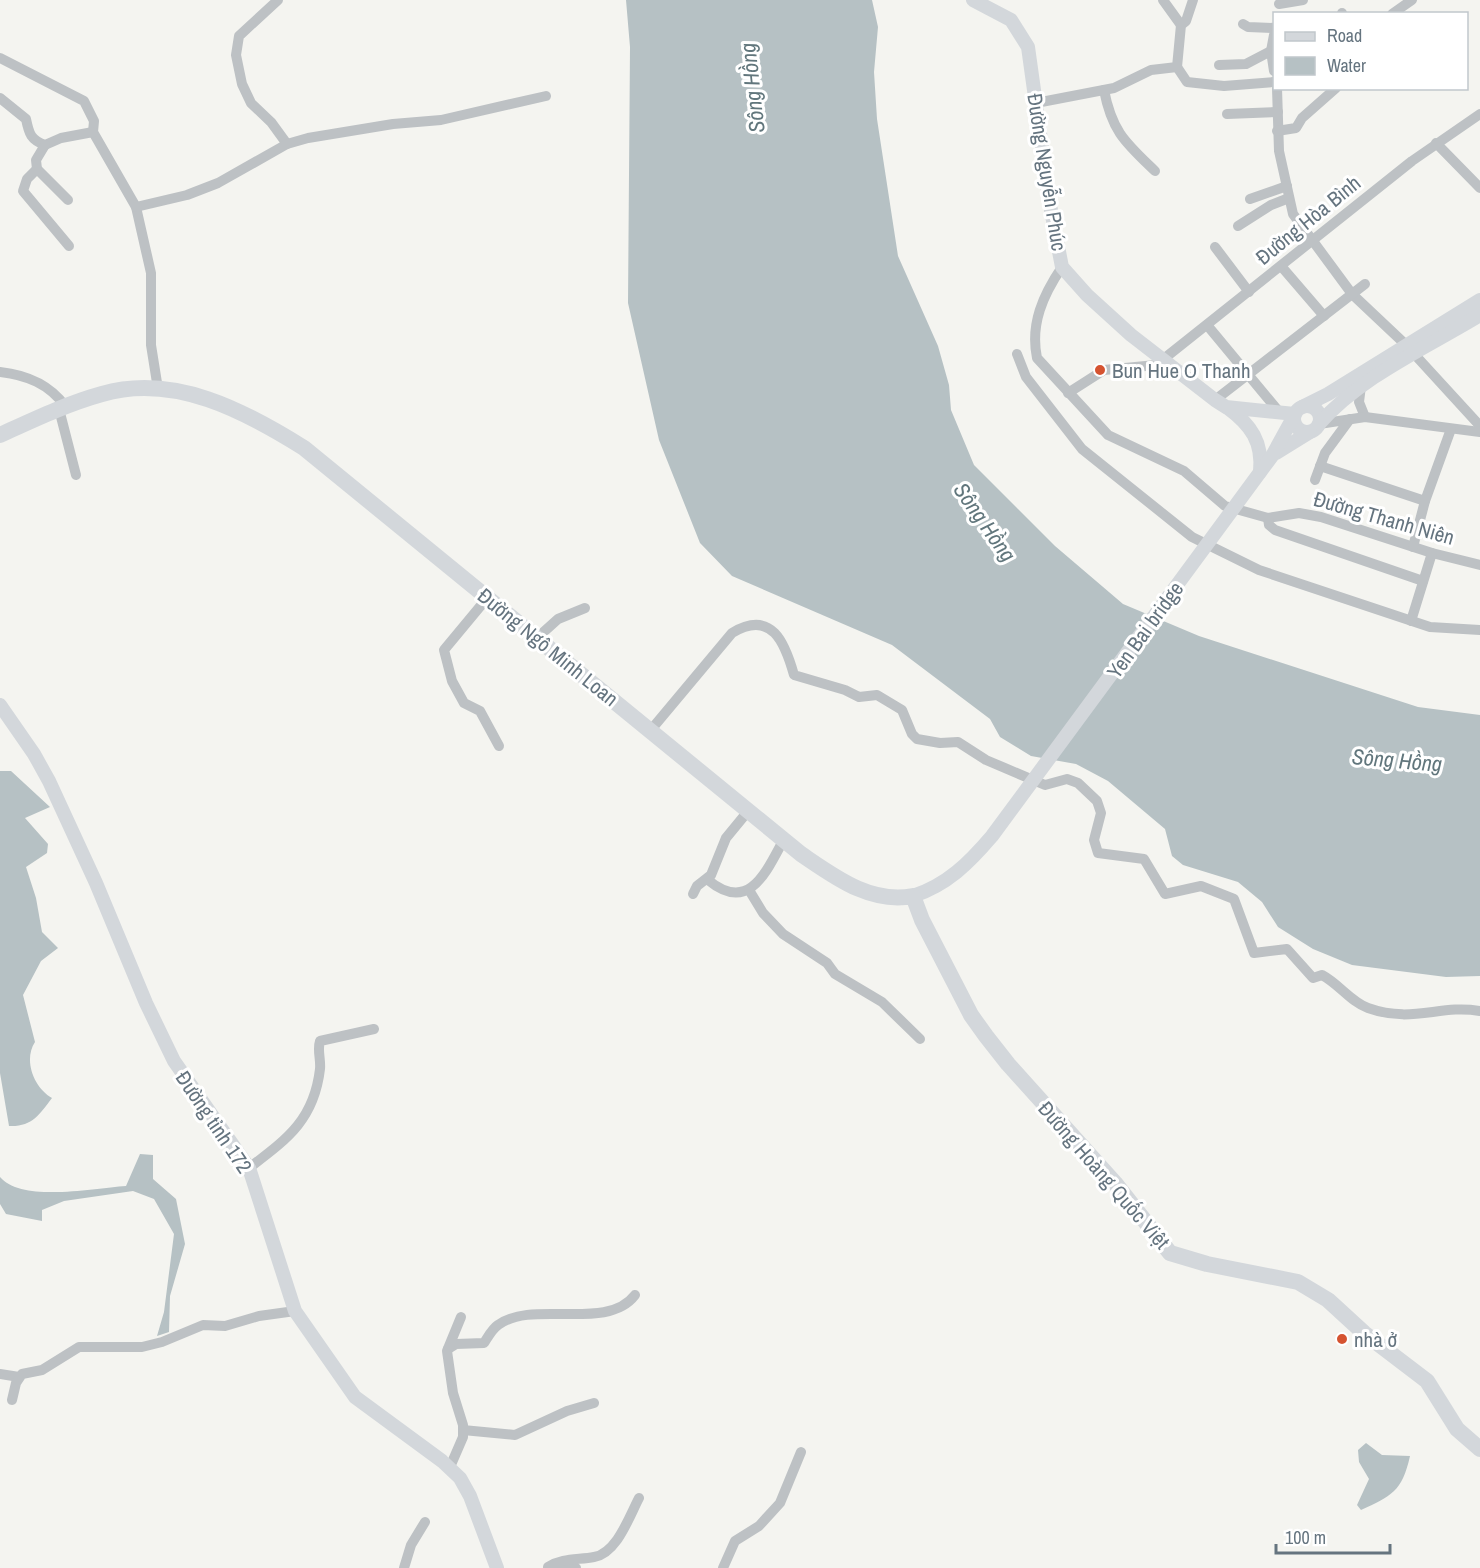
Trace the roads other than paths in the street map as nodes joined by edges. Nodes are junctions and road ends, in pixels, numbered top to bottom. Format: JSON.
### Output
{"nodes":[{"id":1,"x":278,"y":0,"type":"edge"},
{"id":2,"x":973,"y":0,"type":"edge"},
{"id":3,"x":1163,"y":0,"type":"edge"},
{"id":4,"x":1193,"y":0,"type":"edge"},
{"id":5,"x":1303,"y":0,"type":"edge"},
{"id":6,"x":1412,"y":0,"type":"edge"},
{"id":7,"x":1278,"y":6,"type":"edge"},
{"id":8,"x":1395,"y":12,"type":"edge"},
{"id":9,"x":1243,"y":24,"type":"dead end"},
{"id":10,"x":1181,"y":25,"type":"junction"},
{"id":11,"x":1273,"y":28,"type":"edge"},
{"id":12,"x":1273,"y":43,"type":"edge"},
{"id":13,"x":1271,"y":51,"type":"junction"},
{"id":14,"x":0,"y":58,"type":"edge"},
{"id":15,"x":1273,"y":61,"type":"edge"},
{"id":16,"x":1219,"y":65,"type":"dead end"},
{"id":17,"x":1177,"y":67,"type":"junction"},
{"id":18,"x":1273,"y":82,"type":"edge"},
{"id":19,"x":1104,"y":90,"type":"junction"},
{"id":20,"x":1277,"y":90,"type":"edge"},
{"id":21,"x":1334,"y":90,"type":"edge"},
{"id":22,"x":546,"y":96,"type":"dead end"},
{"id":23,"x":0,"y":98,"type":"edge"},
{"id":24,"x":1036,"y":103,"type":"junction"},
{"id":25,"x":1278,"y":112,"type":"junction"},
{"id":26,"x":1227,"y":114,"type":"dead end"},
{"id":27,"x":1480,"y":114,"type":"edge"},
{"id":28,"x":1277,"y":131,"type":"junction"},
{"id":29,"x":93,"y":132,"type":"junction"},
{"id":30,"x":1436,"y":143,"type":"junction"},
{"id":31,"x":287,"y":144,"type":"junction"},
{"id":32,"x":45,"y":145,"type":"junction"},
{"id":33,"x":37,"y":169,"type":"junction"},
{"id":34,"x":1155,"y":171,"type":"dead end"},
{"id":35,"x":1287,"y":186,"type":"junction"},
{"id":36,"x":1480,"y":188,"type":"edge"},
{"id":37,"x":1289,"y":198,"type":"junction"},
{"id":38,"x":1250,"y":199,"type":"dead end"},
{"id":39,"x":68,"y":200,"type":"dead end"},
{"id":40,"x":136,"y":207,"type":"junction"},
{"id":41,"x":1238,"y":226,"type":"dead end"},
{"id":42,"x":1311,"y":243,"type":"junction"},
{"id":43,"x":69,"y":246,"type":"dead end"},
{"id":44,"x":1215,"y":248,"type":"dead end"},
{"id":45,"x":1281,"y":266,"type":"junction"},
{"id":46,"x":1062,"y":267,"type":"junction"},
{"id":47,"x":1365,"y":284,"type":"dead end"},
{"id":48,"x":1249,"y":292,"type":"junction"},
{"id":49,"x":1352,"y":294,"type":"junction"},
{"id":50,"x":1480,"y":300,"type":"edge"},
{"id":51,"x":1480,"y":315,"type":"edge"},
{"id":52,"x":1324,"y":316,"type":"junction"},
{"id":53,"x":1207,"y":325,"type":"junction"},
{"id":54,"x":1410,"y":349,"type":"junction"},
{"id":55,"x":1017,"y":354,"type":"dead end"},
{"id":56,"x":1161,"y":360,"type":"junction"},
{"id":57,"x":0,"y":372,"type":"edge"},
{"id":58,"x":1248,"y":374,"type":"junction"},
{"id":59,"x":1361,"y":386,"type":"junction"},
{"id":60,"x":158,"y":389,"type":"junction"},
{"id":61,"x":1068,"y":393,"type":"junction"},
{"id":62,"x":1220,"y":403,"type":"junction"},
{"id":63,"x":62,"y":407,"type":"junction"},
{"id":64,"x":1298,"y":411,"type":"junction"},
{"id":65,"x":1280,"y":413,"type":"junction"},
{"id":66,"x":1365,"y":417,"type":"junction"},
{"id":67,"x":1350,"y":419,"type":"junction"},
{"id":68,"x":1480,"y":426,"type":"edge"},
{"id":69,"x":1314,"y":428,"type":"junction"},
{"id":70,"x":1451,"y":429,"type":"junction"},
{"id":71,"x":1480,"y":432,"type":"edge"},
{"id":72,"x":0,"y":435,"type":"edge"},
{"id":73,"x":1272,"y":456,"type":"junction"},
{"id":74,"x":1320,"y":466,"type":"junction"},
{"id":75,"x":1260,"y":473,"type":"junction"},
{"id":76,"x":76,"y":475,"type":"dead end"},
{"id":77,"x":1315,"y":480,"type":"dead end"},
{"id":78,"x":1425,"y":501,"type":"junction"},
{"id":79,"x":1268,"y":518,"type":"junction"},
{"id":80,"x":1413,"y":548,"type":"junction"},
{"id":81,"x":1432,"y":553,"type":"junction"},
{"id":82,"x":1480,"y":565,"type":"edge"},
{"id":83,"x":1423,"y":581,"type":"junction"},
{"id":84,"x":488,"y":597,"type":"junction"},
{"id":85,"x":585,"y":608,"type":"dead end"},
{"id":86,"x":1411,"y":621,"type":"junction"},
{"id":87,"x":1480,"y":630,"type":"edge"},
{"id":88,"x":538,"y":637,"type":"junction"},
{"id":89,"x":0,"y":705,"type":"edge"},
{"id":90,"x":650,"y":731,"type":"junction"},
{"id":91,"x":499,"y":746,"type":"dead end"},
{"id":92,"x":1046,"y":765,"type":"joint"},
{"id":93,"x":1034,"y":781,"type":"junction"},
{"id":94,"x":749,"y":810,"type":"junction"},
{"id":95,"x":784,"y":839,"type":"junction"},
{"id":96,"x":708,"y":880,"type":"junction"},
{"id":97,"x":749,"y":890,"type":"junction"},
{"id":98,"x":693,"y":894,"type":"dead end"},
{"id":99,"x":914,"y":896,"type":"junction"},
{"id":100,"x":1480,"y":1011,"type":"edge"},
{"id":101,"x":374,"y":1029,"type":"dead end"},
{"id":102,"x":921,"y":1039,"type":"dead end"},
{"id":103,"x":249,"y":1168,"type":"junction"},
{"id":104,"x":635,"y":1295,"type":"dead end"},
{"id":105,"x":295,"y":1311,"type":"junction"},
{"id":106,"x":461,"y":1317,"type":"dead end"},
{"id":107,"x":448,"y":1349,"type":"junction"},
{"id":108,"x":0,"y":1374,"type":"edge"},
{"id":109,"x":19,"y":1377,"type":"junction"},
{"id":110,"x":12,"y":1400,"type":"dead end"},
{"id":111,"x":594,"y":1403,"type":"dead end"},
{"id":112,"x":463,"y":1430,"type":"junction"},
{"id":113,"x":1480,"y":1449,"type":"edge"},
{"id":114,"x":801,"y":1452,"type":"dead end"},
{"id":115,"x":450,"y":1467,"type":"junction"},
{"id":116,"x":639,"y":1498,"type":"dead end"},
{"id":117,"x":425,"y":1522,"type":"dead end"},
{"id":118,"x":404,"y":1568,"type":"edge"},
{"id":119,"x":497,"y":1568,"type":"edge"},
{"id":120,"x":547,"y":1568,"type":"edge"},
{"id":121,"x":576,"y":1568,"type":"edge"},
{"id":122,"x":723,"y":1568,"type":"edge"}],
"edges":[{"from":1,"to":31,"type":"street"},
{"from":2,"to":24,"type":"main road","name":"Đường Nguyễn Phúc"},
{"from":3,"to":10,"type":"street"},
{"from":4,"to":10,"type":"street"},
{"from":5,"to":7,"type":"street"},
{"from":6,"to":8,"type":"street"},
{"from":9,"to":11,"type":"street"},
{"from":10,"to":17,"type":"street"},
{"from":12,"to":13,"type":"street"},
{"from":13,"to":15,"type":"street"},
{"from":13,"to":16,"type":"street"},
{"from":14,"to":29,"type":"street"},
{"from":17,"to":18,"type":"street"},
{"from":17,"to":19,"type":"street"},
{"from":19,"to":24,"type":"street"},
{"from":19,"to":34,"type":"street"},
{"from":20,"to":25,"type":"street"},
{"from":21,"to":28,"type":"street"},
{"from":22,"to":31,"type":"street"},
{"from":23,"to":32,"type":"street"},
{"from":24,"to":46,"type":"main road","name":"Đường Nguyễn Phúc"},
{"from":25,"to":26,"type":"street"},
{"from":25,"to":28,"type":"street"},
{"from":27,"to":30,"type":"street","name":"Đường Hòa Bình"},
{"from":28,"to":35,"type":"street"},
{"from":29,"to":32,"type":"street"},
{"from":29,"to":40,"type":"street"},
{"from":30,"to":36,"type":"street"},
{"from":30,"to":42,"type":"street","name":"Đường Hòa Bình"},
{"from":31,"to":40,"type":"street"},
{"from":32,"to":33,"type":"street"},
{"from":33,"to":39,"type":"street"},
{"from":33,"to":43,"type":"street"},
{"from":35,"to":37,"type":"street"},
{"from":35,"to":38,"type":"street"},
{"from":37,"to":41,"type":"street"},
{"from":37,"to":42,"type":"street"},
{"from":40,"to":60,"type":"street"},
{"from":42,"to":45,"type":"street","name":"Đường Hòa Bình"},
{"from":42,"to":49,"type":"street"},
{"from":44,"to":48,"type":"street"},
{"from":45,"to":48,"type":"street","name":"Đường Hòa Bình"},
{"from":45,"to":52,"type":"street"},
{"from":46,"to":56,"type":"main road","name":"Đường Nguyễn Phúc"},
{"from":46,"to":61,"type":"street","name":"Đường Thanh Niên"},
{"from":47,"to":49,"type":"street"},
{"from":48,"to":53,"type":"street","name":"Đường Hòa Bình"},
{"from":49,"to":52,"type":"street"},
{"from":49,"to":54,"type":"street"},
{"from":50,"to":54,"type":"main road"},
{"from":51,"to":54,"type":"main road"},
{"from":52,"to":58,"type":"street"},
{"from":53,"to":56,"type":"street","name":"Đường Hòa Bình"},
{"from":53,"to":58,"type":"street"},
{"from":54,"to":59,"type":"main road"},
{"from":54,"to":64,"type":"main road"},
{"from":54,"to":68,"type":"street"},
{"from":55,"to":86,"type":"street"},
{"from":56,"to":61,"type":"street"},
{"from":56,"to":62,"type":"main road","name":"Đường Nguyễn Phúc"},
{"from":57,"to":63,"type":"street"},
{"from":58,"to":62,"type":"street"},
{"from":58,"to":65,"type":"street"},
{"from":59,"to":66,"type":"street"},
{"from":59,"to":69,"type":"main road"},
{"from":60,"to":63,"type":"highway","name":"Đường Ngô Minh Loan"},
{"from":60,"to":84,"type":"highway","name":"Đường Ngô Minh Loan"},
{"from":61,"to":79,"type":"street","name":"Đường Thanh Niên"},
{"from":62,"to":65,"type":"main road","name":"Đường Nguyễn Phúc"},
{"from":62,"to":75,"type":"main road"},
{"from":63,"to":72,"type":"highway","name":"Đường Ngô Minh Loan"},
{"from":63,"to":76,"type":"street"},
{"from":64,"to":65,"type":"main road","name":"Đường Nguyễn Phúc"},
{"from":64,"to":69,"type":"main road"},
{"from":64,"to":69,"type":"main road"},
{"from":64,"to":73,"type":"main road"},
{"from":66,"to":67,"type":"street"},
{"from":66,"to":70,"type":"street"},
{"from":67,"to":69,"type":"street"},
{"from":67,"to":74,"type":"street"},
{"from":69,"to":73,"type":"main road"},
{"from":70,"to":71,"type":"street"},
{"from":70,"to":78,"type":"street"},
{"from":73,"to":75,"type":"main road","name":"Yen Bai bridge"},
{"from":74,"to":77,"type":"street"},
{"from":74,"to":78,"type":"street"},
{"from":75,"to":92,"type":"main road","name":"Yen Bai bridge"},
{"from":78,"to":80,"type":"street"},
{"from":79,"to":80,"type":"street","name":"Đường Thanh Niên"},
{"from":79,"to":83,"type":"street"},
{"from":80,"to":81,"type":"street","name":"Đường Thanh Niên"},
{"from":81,"to":82,"type":"street","name":"Đường Thanh Niên"},
{"from":81,"to":83,"type":"street"},
{"from":83,"to":86,"type":"street"},
{"from":84,"to":88,"type":"highway","name":"Đường Ngô Minh Loan"},
{"from":84,"to":91,"type":"street"},
{"from":85,"to":88,"type":"street"},
{"from":86,"to":87,"type":"street"},
{"from":88,"to":90,"type":"highway","name":"Đường Ngô Minh Loan"},
{"from":89,"to":103,"type":"main road","name":"Đường tỉnh 172"},
{"from":90,"to":93,"type":"street"},
{"from":90,"to":94,"type":"highway","name":"Đường Ngô Minh Loan"},
{"from":92,"to":93,"type":"main road","name":"Đường Ngô Minh Loan"},
{"from":93,"to":99,"type":"main road","name":"Đường Ngô Minh Loan"},
{"from":93,"to":100,"type":"street"},
{"from":94,"to":95,"type":"highway","name":"Đường Ngô Minh Loan"},
{"from":94,"to":96,"type":"street"},
{"from":95,"to":97,"type":"street"},
{"from":95,"to":99,"type":"highway","name":"Đường Ngô Minh Loan"},
{"from":96,"to":97,"type":"street"},
{"from":96,"to":98,"type":"street"},
{"from":97,"to":102,"type":"street"},
{"from":99,"to":113,"type":"highway","name":"Đường Hoàng Quốc Việt"},
{"from":101,"to":103,"type":"street"},
{"from":103,"to":105,"type":"main road","name":"Đường tỉnh 172"},
{"from":104,"to":107,"type":"street"},
{"from":105,"to":109,"type":"street"},
{"from":105,"to":115,"type":"main road","name":"Đường tỉnh 172"},
{"from":106,"to":107,"type":"street"},
{"from":107,"to":112,"type":"street"},
{"from":108,"to":109,"type":"street"},
{"from":109,"to":110,"type":"street"},
{"from":111,"to":112,"type":"street"},
{"from":112,"to":115,"type":"street"},
{"from":114,"to":122,"type":"street"},
{"from":115,"to":119,"type":"main road","name":"Đường tỉnh 172"},
{"from":116,"to":120,"type":"street"},
{"from":117,"to":118,"type":"street"},
{"from":120,"to":121,"type":"street"}]}
